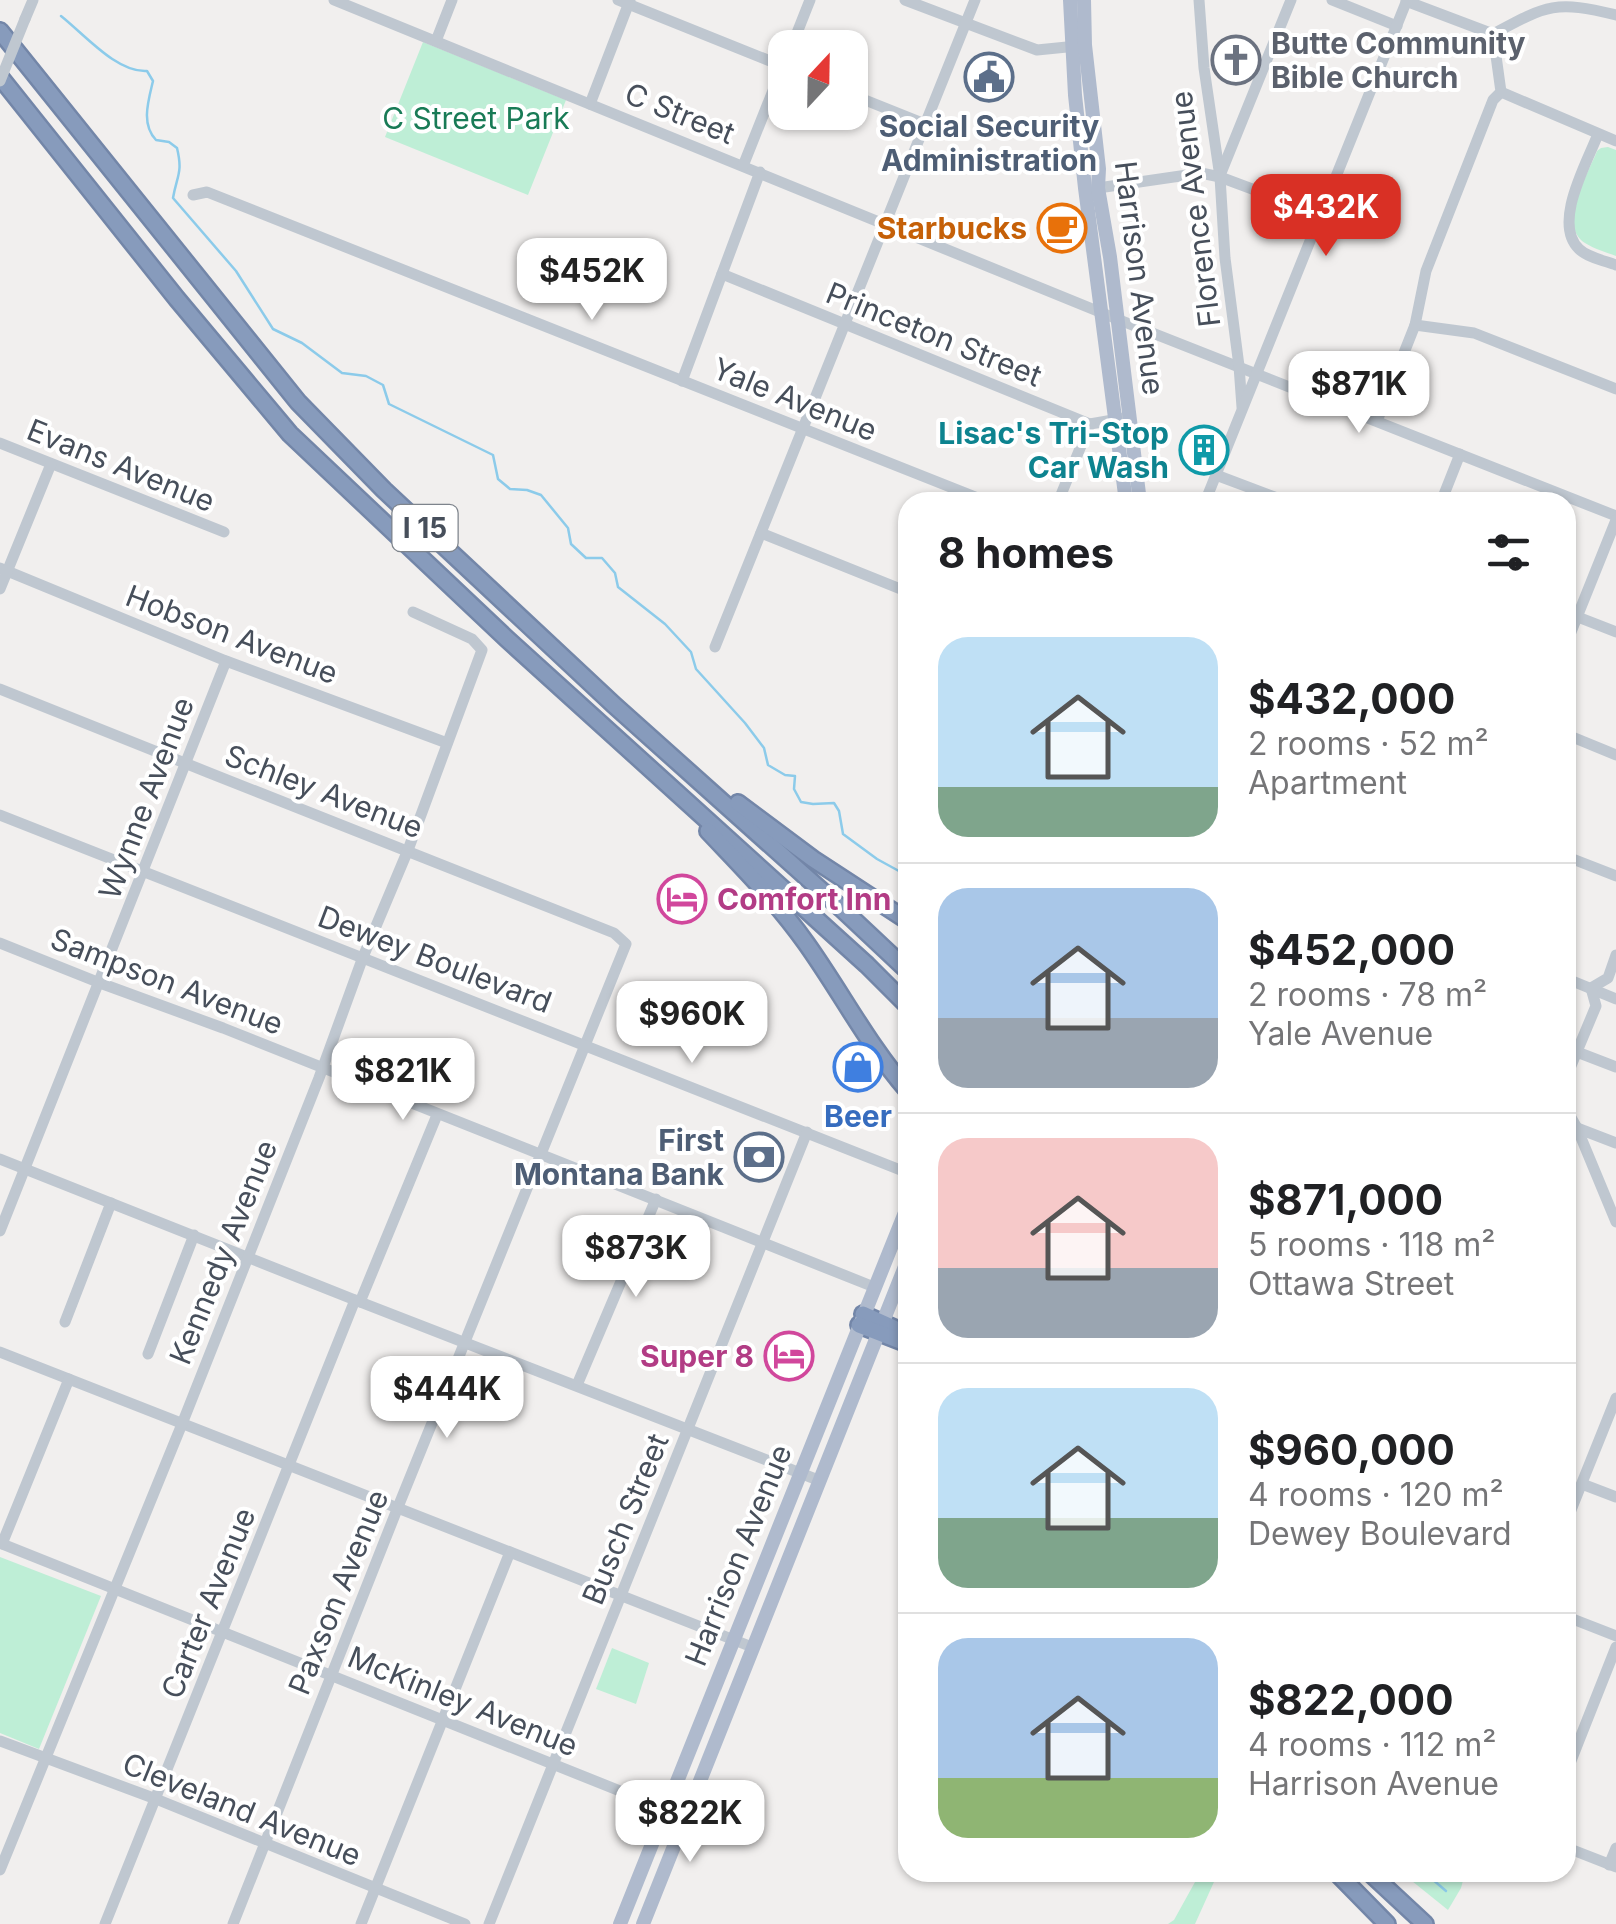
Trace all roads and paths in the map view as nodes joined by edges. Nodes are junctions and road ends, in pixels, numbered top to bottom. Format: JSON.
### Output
{"nodes":[{"id":1,"x":33,"y":0,"type":"edge"},
{"id":2,"x":334,"y":0,"type":"edge"},
{"id":3,"x":452,"y":0,"type":"edge"},
{"id":4,"x":810,"y":0,"type":"edge"},
{"id":5,"x":905,"y":0,"type":"edge"},
{"id":6,"x":974,"y":0,"type":"edge"},
{"id":7,"x":1070,"y":0,"type":"edge"},
{"id":8,"x":1084,"y":0,"type":"edge"},
{"id":9,"x":1199,"y":0,"type":"edge"},
{"id":10,"x":1291,"y":0,"type":"edge"},
{"id":11,"x":1332,"y":0,"type":"edge"},
{"id":12,"x":1407,"y":0,"type":"edge"},
{"id":13,"x":626,"y":2,"type":"edge"},
{"id":14,"x":1549,"y":2,"type":"edge"},
{"id":15,"x":1616,"y":16,"type":"edge"},
{"id":16,"x":965,"y":24,"type":"junction"},
{"id":17,"x":1397,"y":26,"type":"junction"},
{"id":18,"x":798,"y":30,"type":"edge"},
{"id":19,"x":0,"y":31,"type":"edge"},
{"id":20,"x":1494,"y":34,"type":"junction"},
{"id":21,"x":436,"y":41,"type":"junction"},
{"id":22,"x":1078,"y":46,"type":"junction"},
{"id":23,"x":768,"y":59,"type":"edge"},
{"id":24,"x":0,"y":79,"type":"edge"},
{"id":25,"x":1501,"y":92,"type":"junction"},
{"id":26,"x":868,"y":101,"type":"edge"},
{"id":27,"x":590,"y":104,"type":"junction"},
{"id":28,"x":768,"y":104,"type":"edge"},
{"id":29,"x":925,"y":124,"type":"junction"},
{"id":30,"x":1598,"y":134,"type":"junction"},
{"id":31,"x":1616,"y":141,"type":"edge"},
{"id":32,"x":743,"y":166,"type":"junction"},
{"id":33,"x":760,"y":172,"type":"junction"},
{"id":34,"x":1220,"y":177,"type":"junction"},
{"id":35,"x":1098,"y":188,"type":"junction"},
{"id":36,"x":193,"y":195,"type":"dead end"},
{"id":37,"x":1322,"y":215,"type":"junction"},
{"id":38,"x":885,"y":223,"type":"junction"},
{"id":39,"x":1616,"y":265,"type":"edge"},
{"id":40,"x":722,"y":274,"type":"junction"},
{"id":41,"x":1109,"y":315,"type":"junction"},
{"id":42,"x":844,"y":324,"type":"junction"},
{"id":43,"x":1415,"y":325,"type":"junction"},
{"id":44,"x":1239,"y":366,"type":"junction"},
{"id":45,"x":1258,"y":373,"type":"junction"},
{"id":46,"x":682,"y":381,"type":"junction"},
{"id":47,"x":1616,"y":389,"type":"edge"},
{"id":48,"x":1242,"y":412,"type":"junction"},
{"id":49,"x":1123,"y":418,"type":"junction"},
{"id":50,"x":1377,"y":421,"type":"junction"},
{"id":51,"x":1090,"y":424,"type":"junction"},
{"id":52,"x":802,"y":429,"type":"junction"},
{"id":53,"x":0,"y":443,"type":"edge"},
{"id":54,"x":1460,"y":454,"type":"junction"},
{"id":55,"x":51,"y":464,"type":"junction"},
{"id":56,"x":1216,"y":475,"type":"junction"},
{"id":57,"x":963,"y":492,"type":"edge"},
{"id":58,"x":1062,"y":492,"type":"edge"},
{"id":59,"x":1126,"y":492,"type":"edge"},
{"id":60,"x":1138,"y":492,"type":"edge"},
{"id":61,"x":1209,"y":492,"type":"edge"},
{"id":62,"x":1261,"y":492,"type":"edge"},
{"id":63,"x":1445,"y":492,"type":"edge"},
{"id":64,"x":1553,"y":492,"type":"edge"},
{"id":65,"x":1576,"y":502,"type":"edge"},
{"id":66,"x":1616,"y":518,"type":"edge"},
{"id":67,"x":224,"y":532,"type":"dead end"},
{"id":68,"x":761,"y":533,"type":"junction"},
{"id":69,"x":4,"y":569,"type":"edge"},
{"id":70,"x":898,"y":588,"type":"edge"},
{"id":71,"x":0,"y":589,"type":"edge"},
{"id":72,"x":1576,"y":603,"type":"edge"},
{"id":73,"x":413,"y":612,"type":"dead end"},
{"id":74,"x":1576,"y":616,"type":"edge"},
{"id":75,"x":1616,"y":632,"type":"edge"},
{"id":76,"x":715,"y":647,"type":"dead end"},
{"id":77,"x":226,"y":661,"type":"junction"},
{"id":78,"x":0,"y":689,"type":"edge"},
{"id":79,"x":614,"y":705,"type":"junction"},
{"id":80,"x":1576,"y":738,"type":"edge"},
{"id":81,"x":447,"y":743,"type":"junction"},
{"id":82,"x":1616,"y":754,"type":"edge"},
{"id":83,"x":186,"y":765,"type":"junction"},
{"id":84,"x":664,"y":778,"type":"junction"},
{"id":85,"x":0,"y":816,"type":"edge"},
{"id":86,"x":408,"y":850,"type":"junction"},
{"id":87,"x":1576,"y":860,"type":"edge"},
{"id":88,"x":144,"y":872,"type":"junction"},
{"id":89,"x":1616,"y":876,"type":"edge"},
{"id":90,"x":898,"y":914,"type":"edge"},
{"id":91,"x":0,"y":943,"type":"edge"},
{"id":92,"x":626,"y":944,"type":"joint"},
{"id":93,"x":1616,"y":955,"type":"edge"},
{"id":94,"x":363,"y":957,"type":"junction"},
{"id":95,"x":898,"y":962,"type":"edge"},
{"id":96,"x":1576,"y":982,"type":"edge"},
{"id":97,"x":100,"y":983,"type":"junction"},
{"id":98,"x":1591,"y":988,"type":"junction"},
{"id":99,"x":898,"y":996,"type":"edge"},
{"id":100,"x":1616,"y":998,"type":"edge"},
{"id":101,"x":586,"y":1045,"type":"junction"},
{"id":102,"x":1577,"y":1052,"type":"joint"},
{"id":103,"x":1616,"y":1067,"type":"edge"},
{"id":104,"x":323,"y":1068,"type":"junction"},
{"id":105,"x":898,"y":1078,"type":"edge"},
{"id":106,"x":437,"y":1114,"type":"junction"},
{"id":107,"x":1577,"y":1128,"type":"joint"},
{"id":108,"x":807,"y":1132,"type":"junction"},
{"id":109,"x":1616,"y":1143,"type":"edge"},
{"id":110,"x":542,"y":1154,"type":"junction"},
{"id":111,"x":0,"y":1158,"type":"edge"},
{"id":112,"x":25,"y":1169,"type":"junction"},
{"id":113,"x":898,"y":1170,"type":"edge"},
{"id":114,"x":656,"y":1200,"type":"junction"},
{"id":115,"x":111,"y":1202,"type":"junction"},
{"id":116,"x":1616,"y":1222,"type":"edge"},
{"id":117,"x":898,"y":1229,"type":"edge"},
{"id":118,"x":0,"y":1231,"type":"edge"},
{"id":119,"x":194,"y":1235,"type":"junction"},
{"id":120,"x":764,"y":1244,"type":"junction"},
{"id":121,"x":248,"y":1257,"type":"junction"},
{"id":122,"x":898,"y":1282,"type":"edge"},
{"id":123,"x":874,"y":1286,"type":"junction"},
{"id":124,"x":358,"y":1301,"type":"junction"},
{"id":125,"x":861,"y":1319,"type":"junction"},
{"id":126,"x":65,"y":1322,"type":"dead end"},
{"id":127,"x":879,"y":1327,"type":"junction"},
{"id":128,"x":898,"y":1331,"type":"edge"},
{"id":129,"x":898,"y":1338,"type":"edge"},
{"id":130,"x":465,"y":1342,"type":"junction"},
{"id":131,"x":0,"y":1352,"type":"edge"},
{"id":132,"x":148,"y":1354,"type":"dead end"},
{"id":133,"x":69,"y":1378,"type":"junction"},
{"id":134,"x":577,"y":1385,"type":"junction"},
{"id":135,"x":1616,"y":1398,"type":"edge"},
{"id":136,"x":182,"y":1424,"type":"junction"},
{"id":137,"x":688,"y":1428,"type":"junction"},
{"id":138,"x":290,"y":1467,"type":"junction"},
{"id":139,"x":800,"y":1473,"type":"junction"},
{"id":140,"x":818,"y":1480,"type":"junction"},
{"id":141,"x":1582,"y":1484,"type":"junction"},
{"id":142,"x":1576,"y":1498,"type":"edge"},
{"id":143,"x":1616,"y":1498,"type":"edge"},
{"id":144,"x":398,"y":1507,"type":"junction"},
{"id":145,"x":1,"y":1544,"type":"edge"},
{"id":146,"x":510,"y":1552,"type":"junction"},
{"id":147,"x":113,"y":1588,"type":"junction"},
{"id":148,"x":620,"y":1595,"type":"junction"},
{"id":149,"x":1576,"y":1620,"type":"edge"},
{"id":150,"x":222,"y":1632,"type":"junction"},
{"id":151,"x":1616,"y":1636,"type":"edge"},
{"id":152,"x":734,"y":1640,"type":"junction"},
{"id":153,"x":752,"y":1647,"type":"junction"},
{"id":154,"x":1616,"y":1648,"type":"edge"},
{"id":155,"x":332,"y":1676,"type":"junction"},
{"id":156,"x":443,"y":1720,"type":"junction"},
{"id":157,"x":0,"y":1741,"type":"edge"},
{"id":158,"x":1576,"y":1748,"type":"edge"},
{"id":159,"x":46,"y":1759,"type":"junction"},
{"id":160,"x":554,"y":1765,"type":"junction"},
{"id":161,"x":156,"y":1799,"type":"junction"},
{"id":162,"x":666,"y":1809,"type":"junction"},
{"id":163,"x":686,"y":1817,"type":"junction"},
{"id":164,"x":265,"y":1843,"type":"junction"},
{"id":165,"x":1616,"y":1848,"type":"edge"},
{"id":166,"x":1576,"y":1851,"type":"edge"},
{"id":167,"x":1613,"y":1866,"type":"edge"},
{"id":168,"x":0,"y":1870,"type":"edge"},
{"id":169,"x":1346,"y":1882,"type":"edge"},
{"id":170,"x":1380,"y":1882,"type":"edge"},
{"id":171,"x":375,"y":1889,"type":"junction"},
{"id":172,"x":105,"y":1924,"type":"edge"},
{"id":173,"x":233,"y":1924,"type":"edge"},
{"id":174,"x":362,"y":1924,"type":"edge"},
{"id":175,"x":465,"y":1924,"type":"edge"},
{"id":176,"x":489,"y":1924,"type":"edge"},
{"id":177,"x":620,"y":1924,"type":"edge"},
{"id":178,"x":643,"y":1924,"type":"edge"},
{"id":179,"x":1387,"y":1924,"type":"edge"},
{"id":180,"x":1426,"y":1924,"type":"edge"}],
"edges":[{"from":1,"to":24,"type":"street","bridge":true},
{"from":2,"to":21,"type":"street","name":"C Street"},
{"from":3,"to":21,"type":"street"},
{"from":4,"to":18,"type":"street"},
{"from":5,"to":16,"type":"street"},
{"from":6,"to":16,"type":"street"},
{"from":7,"to":22,"type":"main road","name":"Harrison Avenue"},
{"from":8,"to":22,"type":"main road","name":"Harrison Avenue"},
{"from":9,"to":34,"type":"street","name":"Florence Avenue"},
{"from":10,"to":34,"type":"street"},
{"from":11,"to":17,"type":"street"},
{"from":12,"to":17,"type":"street"},
{"from":12,"to":20,"type":"street"},
{"from":13,"to":23,"type":"street"},
{"from":13,"to":27,"type":"street"},
{"from":14,"to":15,"type":"street"},
{"from":14,"to":20,"type":"street"},
{"from":16,"to":22,"type":"street"},
{"from":16,"to":29,"type":"street"},
{"from":17,"to":37,"type":"street"},
{"from":19,"to":79,"type":"highway","number":"I 15"},
{"from":20,"to":25,"type":"street"},
{"from":21,"to":27,"type":"street","name":"C Street"},
{"from":22,"to":35,"type":"main road","name":"Harrison Avenue"},
{"from":22,"to":41,"type":"main road","name":"Harrison Avenue"},
{"from":24,"to":84,"type":"highway","number":"I 15"},
{"from":25,"to":30,"type":"street"},
{"from":25,"to":43,"type":"street"},
{"from":26,"to":29,"type":"street"},
{"from":27,"to":32,"type":"street","name":"C Street"},
{"from":28,"to":32,"type":"street"},
{"from":29,"to":38,"type":"street"},
{"from":30,"to":31,"type":"street"},
{"from":30,"to":39,"type":"street"},
{"from":32,"to":33,"type":"street","name":"C Street"},
{"from":33,"to":38,"type":"street","name":"C Street"},
{"from":33,"to":40,"type":"street"},
{"from":34,"to":35,"type":"street"},
{"from":34,"to":37,"type":"street"},
{"from":34,"to":44,"type":"street","name":"Florence Avenue"},
{"from":35,"to":41,"type":"main road","name":"Harrison Avenue"},
{"from":36,"to":46,"type":"street","name":"Yale Avenue"},
{"from":37,"to":45,"type":"street"},
{"from":38,"to":41,"type":"street","name":"C Street"},
{"from":38,"to":42,"type":"street"},
{"from":40,"to":42,"type":"street","name":"Princeton Street"},
{"from":40,"to":46,"type":"street"},
{"from":41,"to":44,"type":"street","name":"C Street"},
{"from":41,"to":49,"type":"main road","name":"Harrison Avenue"},
{"from":42,"to":51,"type":"street","name":"Princeton Street"},
{"from":42,"to":52,"type":"street"},
{"from":43,"to":47,"type":"street"},
{"from":43,"to":50,"type":"street"},
{"from":44,"to":45,"type":"street","name":"C Street"},
{"from":44,"to":48,"type":"street","name":"Florence Avenue"},
{"from":45,"to":48,"type":"street"},
{"from":45,"to":50,"type":"street","name":"C Street"},
{"from":46,"to":52,"type":"street","name":"Yale Avenue"},
{"from":48,"to":56,"type":"street"},
{"from":49,"to":51,"type":"street"},
{"from":49,"to":59,"type":"main road","name":"Harrison Avenue"},
{"from":49,"to":60,"type":"main road","name":"Harrison Avenue"},
{"from":50,"to":54,"type":"street","name":"C Street"},
{"from":51,"to":58,"type":"street"},
{"from":52,"to":57,"type":"street","name":"Yale Avenue"},
{"from":52,"to":68,"type":"street"},
{"from":53,"to":55,"type":"street","name":"Evans Avenue"},
{"from":54,"to":63,"type":"street"},
{"from":54,"to":64,"type":"street","name":"C Street"},
{"from":55,"to":67,"type":"street","name":"Evans Avenue"},
{"from":55,"to":69,"type":"street"},
{"from":56,"to":61,"type":"street"},
{"from":56,"to":62,"type":"street"},
{"from":65,"to":66,"type":"street","name":"C Street"},
{"from":66,"to":72,"type":"street"},
{"from":68,"to":70,"type":"street"},
{"from":68,"to":76,"type":"street"},
{"from":69,"to":71,"type":"street"},
{"from":69,"to":77,"type":"street","name":"Hobson Avenue"},
{"from":73,"to":81,"type":"street","name":"Kennedy Avenue"},
{"from":74,"to":75,"type":"street"},
{"from":77,"to":81,"type":"street","name":"Hobson Avenue"},
{"from":77,"to":83,"type":"street","name":"Wynne Avenue"},
{"from":78,"to":83,"type":"street","name":"Schley Avenue"},
{"from":79,"to":90,"type":"highway"},
{"from":79,"to":95,"type":"highway","number":"I 15"},
{"from":80,"to":82,"type":"street"},
{"from":81,"to":86,"type":"street","name":"Kennedy Avenue"},
{"from":83,"to":86,"type":"street","name":"Schley Avenue"},
{"from":83,"to":88,"type":"street","name":"Wynne Avenue"},
{"from":84,"to":99,"type":"highway","number":"I 15"},
{"from":84,"to":105,"type":"highway"},
{"from":85,"to":88,"type":"street","name":"Dewey Boulevard"},
{"from":86,"to":92,"type":"street","name":"Schley Avenue"},
{"from":86,"to":94,"type":"street","name":"Kennedy Avenue"},
{"from":87,"to":89,"type":"street"},
{"from":88,"to":94,"type":"street","name":"Dewey Boulevard"},
{"from":88,"to":97,"type":"street","name":"Wynne Avenue"},
{"from":91,"to":97,"type":"street","name":"Sampson Avenue"},
{"from":92,"to":101,"type":"street","name":"Paxson Avenue"},
{"from":93,"to":98,"type":"street"},
{"from":94,"to":101,"type":"street","name":"Dewey Boulevard"},
{"from":94,"to":104,"type":"street","name":"Kennedy Avenue"},
{"from":96,"to":98,"type":"street"},
{"from":97,"to":104,"type":"street","name":"Sampson Avenue"},
{"from":97,"to":112,"type":"street","name":"Wynne Avenue"},
{"from":98,"to":100,"type":"street"},
{"from":98,"to":102,"type":"street"},
{"from":101,"to":108,"type":"street","name":"Dewey Boulevard"},
{"from":101,"to":110,"type":"street","name":"Paxson Avenue"},
{"from":102,"to":103,"type":"street"},
{"from":104,"to":106,"type":"street","name":"Sampson Avenue"},
{"from":104,"to":121,"type":"street","name":"Kennedy Avenue"},
{"from":106,"to":110,"type":"street","name":"Sampson Avenue"},
{"from":106,"to":124,"type":"street","name":"Carter Avenue"},
{"from":107,"to":109,"type":"street"},
{"from":107,"to":116,"type":"street"},
{"from":108,"to":113,"type":"street","name":"Dewey Boulevard"},
{"from":108,"to":120,"type":"street","name":"Busch Street"},
{"from":110,"to":114,"type":"street","name":"Sampson Avenue"},
{"from":110,"to":130,"type":"street","name":"Paxson Avenue"},
{"from":111,"to":112,"type":"street"},
{"from":112,"to":115,"type":"street"},
{"from":112,"to":118,"type":"street","name":"Wynne Avenue"},
{"from":114,"to":120,"type":"street","name":"Sampson Avenue"},
{"from":114,"to":134,"type":"street"},
{"from":115,"to":119,"type":"street"},
{"from":115,"to":126,"type":"street"},
{"from":117,"to":123,"type":"main road","name":"Harrison Avenue"},
{"from":119,"to":121,"type":"street"},
{"from":119,"to":132,"type":"street"},
{"from":120,"to":123,"type":"street","name":"Sampson Avenue"},
{"from":120,"to":137,"type":"street","name":"Busch Street"},
{"from":121,"to":124,"type":"street"},
{"from":121,"to":136,"type":"street","name":"Kennedy Avenue"},
{"from":122,"to":127,"type":"main road","name":"Harrison Avenue"},
{"from":123,"to":125,"type":"main road","name":"Harrison Avenue"},
{"from":124,"to":130,"type":"street"},
{"from":124,"to":138,"type":"street","name":"Carter Avenue"},
{"from":125,"to":127,"type":"highway"},
{"from":125,"to":139,"type":"main road","name":"Harrison Avenue"},
{"from":127,"to":128,"type":"highway"},
{"from":127,"to":129,"type":"highway"},
{"from":127,"to":140,"type":"main road","name":"Harrison Avenue"},
{"from":130,"to":134,"type":"street"},
{"from":130,"to":144,"type":"street","name":"Paxson Avenue"},
{"from":131,"to":133,"type":"street"},
{"from":133,"to":136,"type":"street"},
{"from":133,"to":145,"type":"street"},
{"from":134,"to":137,"type":"street"},
{"from":135,"to":141,"type":"street"},
{"from":136,"to":138,"type":"street"},
{"from":136,"to":147,"type":"street","name":"Kennedy Avenue"},
{"from":137,"to":139,"type":"street"},
{"from":137,"to":148,"type":"street","name":"Busch Street"},
{"from":138,"to":144,"type":"street"},
{"from":138,"to":150,"type":"street","name":"Carter Avenue"},
{"from":139,"to":140,"type":"street"},
{"from":139,"to":152,"type":"main road","name":"Harrison Avenue"},
{"from":140,"to":153,"type":"main road","name":"Harrison Avenue"},
{"from":141,"to":142,"type":"street"},
{"from":141,"to":143,"type":"street"},
{"from":144,"to":146,"type":"street"},
{"from":144,"to":155,"type":"street","name":"Paxson Avenue"},
{"from":145,"to":147,"type":"street","name":"McKinley Avenue"},
{"from":146,"to":148,"type":"street"},
{"from":146,"to":156,"type":"street"},
{"from":147,"to":150,"type":"street","name":"McKinley Avenue"},
{"from":147,"to":159,"type":"street","name":"Kennedy Avenue"},
{"from":148,"to":152,"type":"street"},
{"from":148,"to":160,"type":"street","name":"Busch Street"},
{"from":149,"to":151,"type":"street"},
{"from":150,"to":155,"type":"street","name":"McKinley Avenue"},
{"from":150,"to":161,"type":"street","name":"Carter Avenue"},
{"from":152,"to":153,"type":"street"},
{"from":152,"to":162,"type":"main road","name":"Harrison Avenue"},
{"from":153,"to":163,"type":"main road","name":"Harrison Avenue"},
{"from":154,"to":158,"type":"street"},
{"from":155,"to":156,"type":"street","name":"McKinley Avenue"},
{"from":155,"to":164,"type":"street","name":"Paxson Avenue"},
{"from":156,"to":160,"type":"street","name":"McKinley Avenue"},
{"from":156,"to":171,"type":"street"},
{"from":157,"to":159,"type":"street","name":"Cleveland Avenue"},
{"from":159,"to":161,"type":"street","name":"Cleveland Avenue"},
{"from":159,"to":168,"type":"street","name":"Kennedy Avenue"},
{"from":160,"to":162,"type":"street","name":"McKinley Avenue"},
{"from":160,"to":176,"type":"street","name":"Busch Street"},
{"from":161,"to":164,"type":"street","name":"Cleveland Avenue"},
{"from":161,"to":172,"type":"street","name":"Carter Avenue"},
{"from":162,"to":163,"type":"street","name":"McKinley Avenue"},
{"from":162,"to":177,"type":"main road","name":"Harrison Avenue"},
{"from":163,"to":178,"type":"main road","name":"Harrison Avenue"},
{"from":164,"to":171,"type":"street","name":"Cleveland Avenue"},
{"from":164,"to":173,"type":"street","name":"Paxson Avenue"},
{"from":165,"to":167,"type":"street"},
{"from":166,"to":167,"type":"street"},
{"from":169,"to":179,"type":"highway"},
{"from":170,"to":180,"type":"highway"},
{"from":171,"to":174,"type":"street"},
{"from":171,"to":175,"type":"street","name":"Cleveland Avenue"}]}
